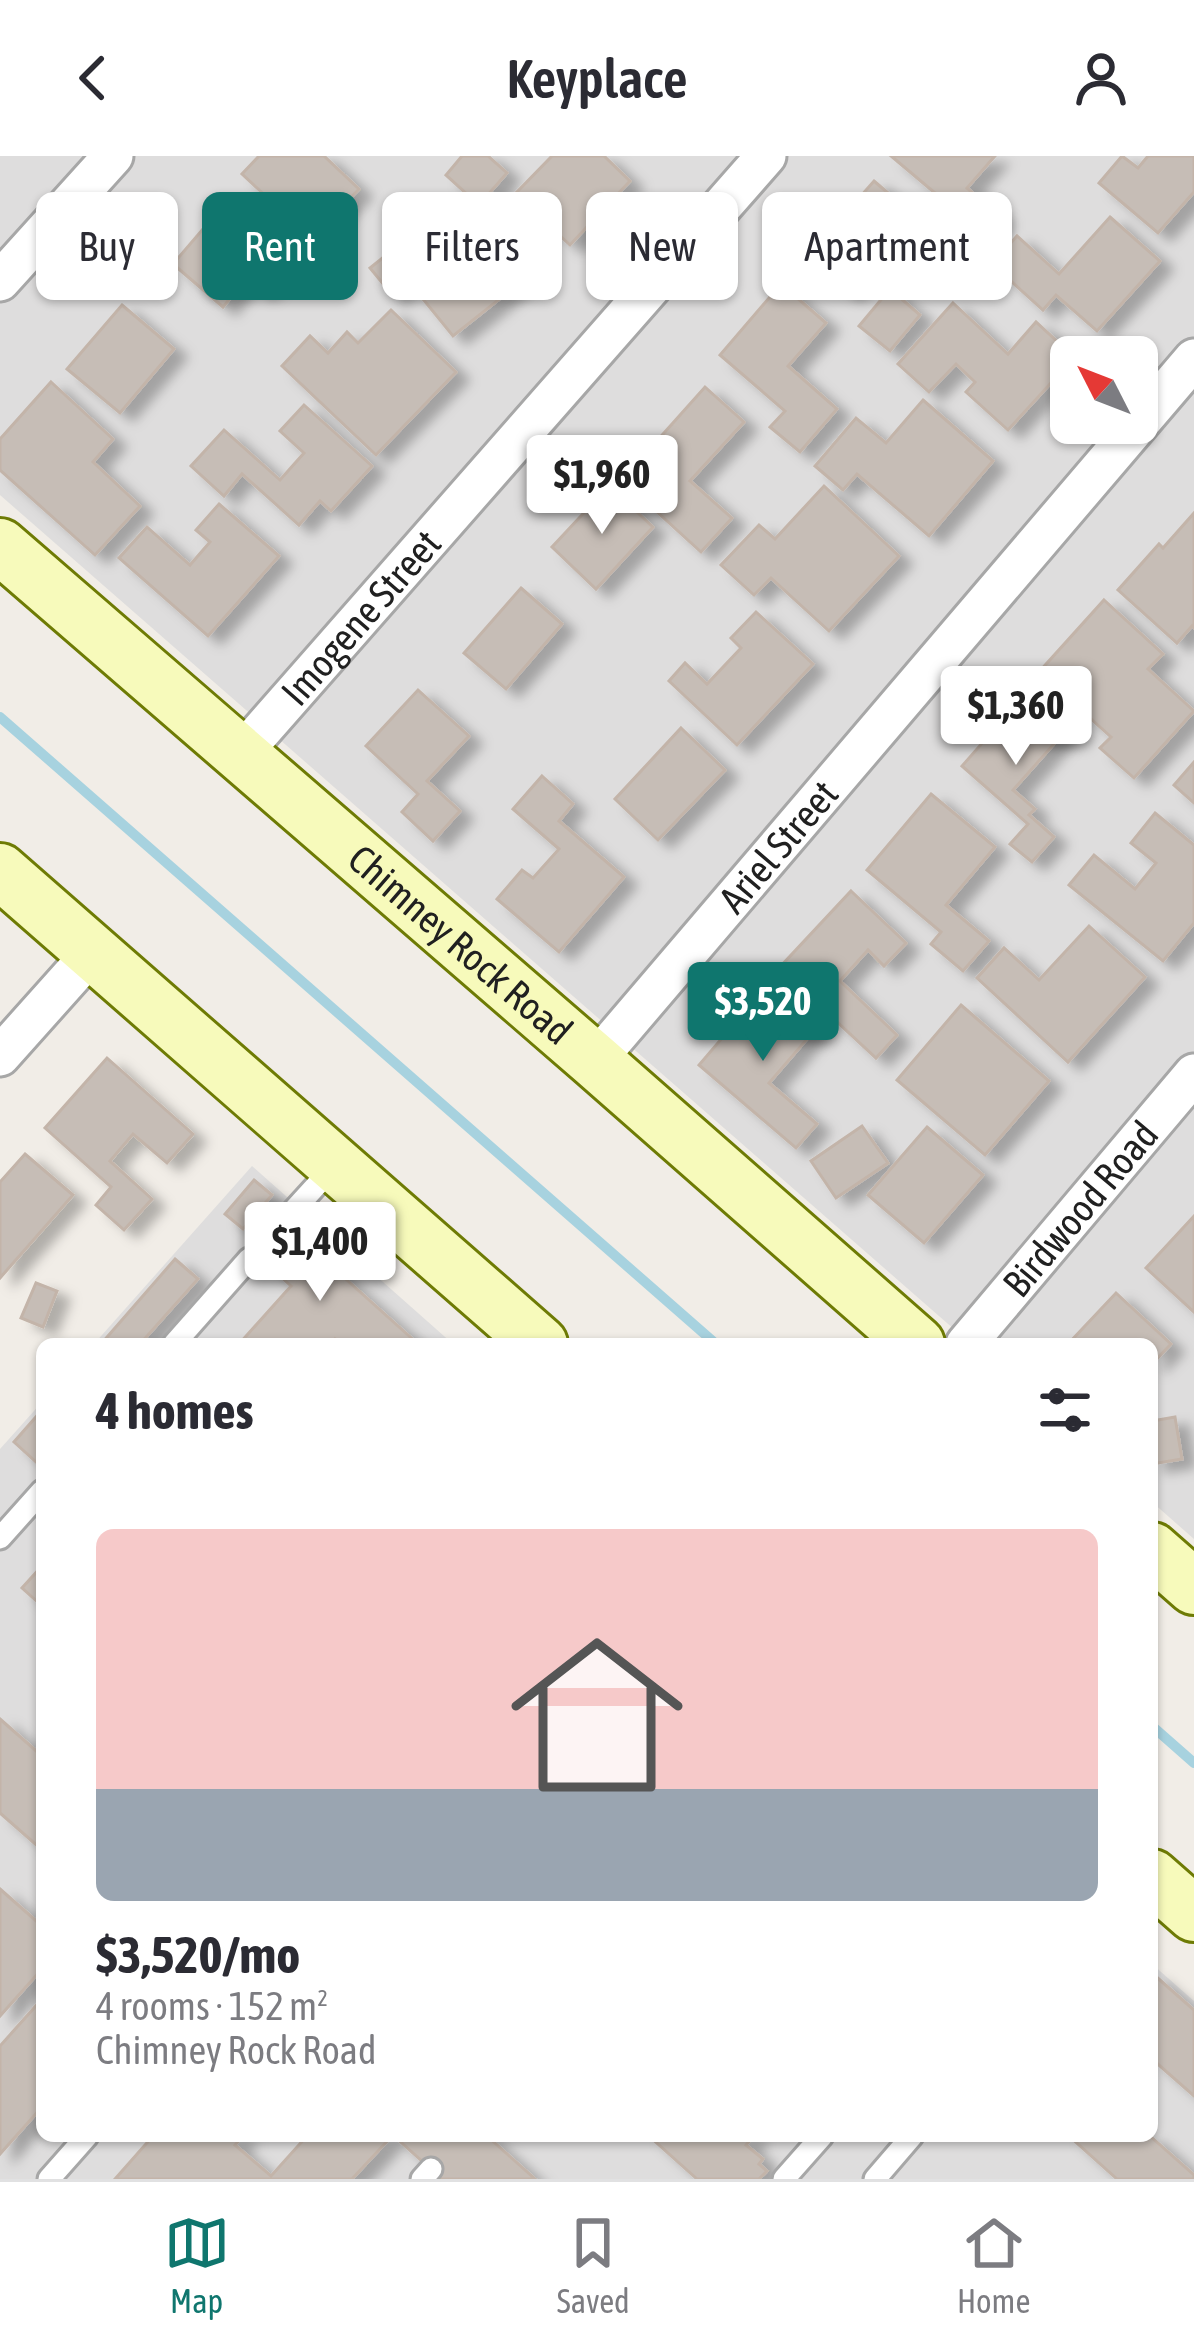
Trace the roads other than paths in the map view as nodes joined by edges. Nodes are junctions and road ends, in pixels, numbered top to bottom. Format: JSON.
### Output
{"nodes":[{"id":1,"x":113,"y":156,"type":"edge"},
{"id":2,"x":766,"y":156,"type":"edge"},
{"id":3,"x":0,"y":280,"type":"edge"},
{"id":4,"x":1194,"y":359,"type":"edge"},
{"id":5,"x":0,"y":546,"type":"edge"},
{"id":6,"x":240,"y":754,"type":"junction"},
{"id":7,"x":0,"y":871,"type":"edge"},
{"id":8,"x":92,"y":953,"type":"junction"},
{"id":9,"x":0,"y":1056,"type":"edge"},
{"id":10,"x":596,"y":1060,"type":"junction"},
{"id":11,"x":1194,"y":1074,"type":"edge"},
{"id":12,"x":334,"y":1165,"type":"junction"},
{"id":13,"x":283,"y":1222,"type":"dead end"},
{"id":14,"x":250,"y":1259,"type":"dead end"},
{"id":15,"x":179,"y":1338,"type":"edge"},
{"id":16,"x":534,"y":1338,"type":"edge"},
{"id":17,"x":910,"y":1338,"type":"edge"},
{"id":18,"x":971,"y":1338,"type":"edge"},
{"id":19,"x":36,"y":1498,"type":"edge"},
{"id":20,"x":0,"y":1538,"type":"edge"},
{"id":21,"x":1158,"y":1555,"type":"edge"},
{"id":22,"x":1194,"y":1587,"type":"edge"},
{"id":23,"x":1158,"y":1882,"type":"edge"},
{"id":24,"x":1194,"y":1914,"type":"edge"},
{"id":25,"x":82,"y":2142,"type":"edge"},
{"id":26,"x":817,"y":2142,"type":"edge"},
{"id":27,"x":907,"y":2142,"type":"edge"},
{"id":28,"x":49,"y":2179,"type":"edge"},
{"id":29,"x":784,"y":2179,"type":"edge"},
{"id":30,"x":875,"y":2179,"type":"edge"}],
"edges":[{"from":1,"to":3,"type":"street"},
{"from":2,"to":6,"type":"street","name":"Imogene Street"},
{"from":4,"to":10,"type":"street","name":"Ariel Street"},
{"from":5,"to":6,"type":"main road","name":"Chimney Rock Road"},
{"from":6,"to":10,"type":"main road","name":"Chimney Rock Road"},
{"from":7,"to":8,"type":"main road"},
{"from":8,"to":9,"type":"street"},
{"from":8,"to":12,"type":"main road"},
{"from":10,"to":17,"type":"main road","name":"Chimney Rock Road"},
{"from":11,"to":18,"type":"street","name":"Birdwood Road"},
{"from":12,"to":13,"type":"lane"},
{"from":12,"to":16,"type":"main road"},
{"from":14,"to":15,"type":"lane"},
{"from":19,"to":20,"type":"lane"},
{"from":21,"to":22,"type":"main road"},
{"from":23,"to":24,"type":"main road"},
{"from":25,"to":28,"type":"lane"},
{"from":26,"to":29,"type":"lane"},
{"from":27,"to":30,"type":"lane"}]}
